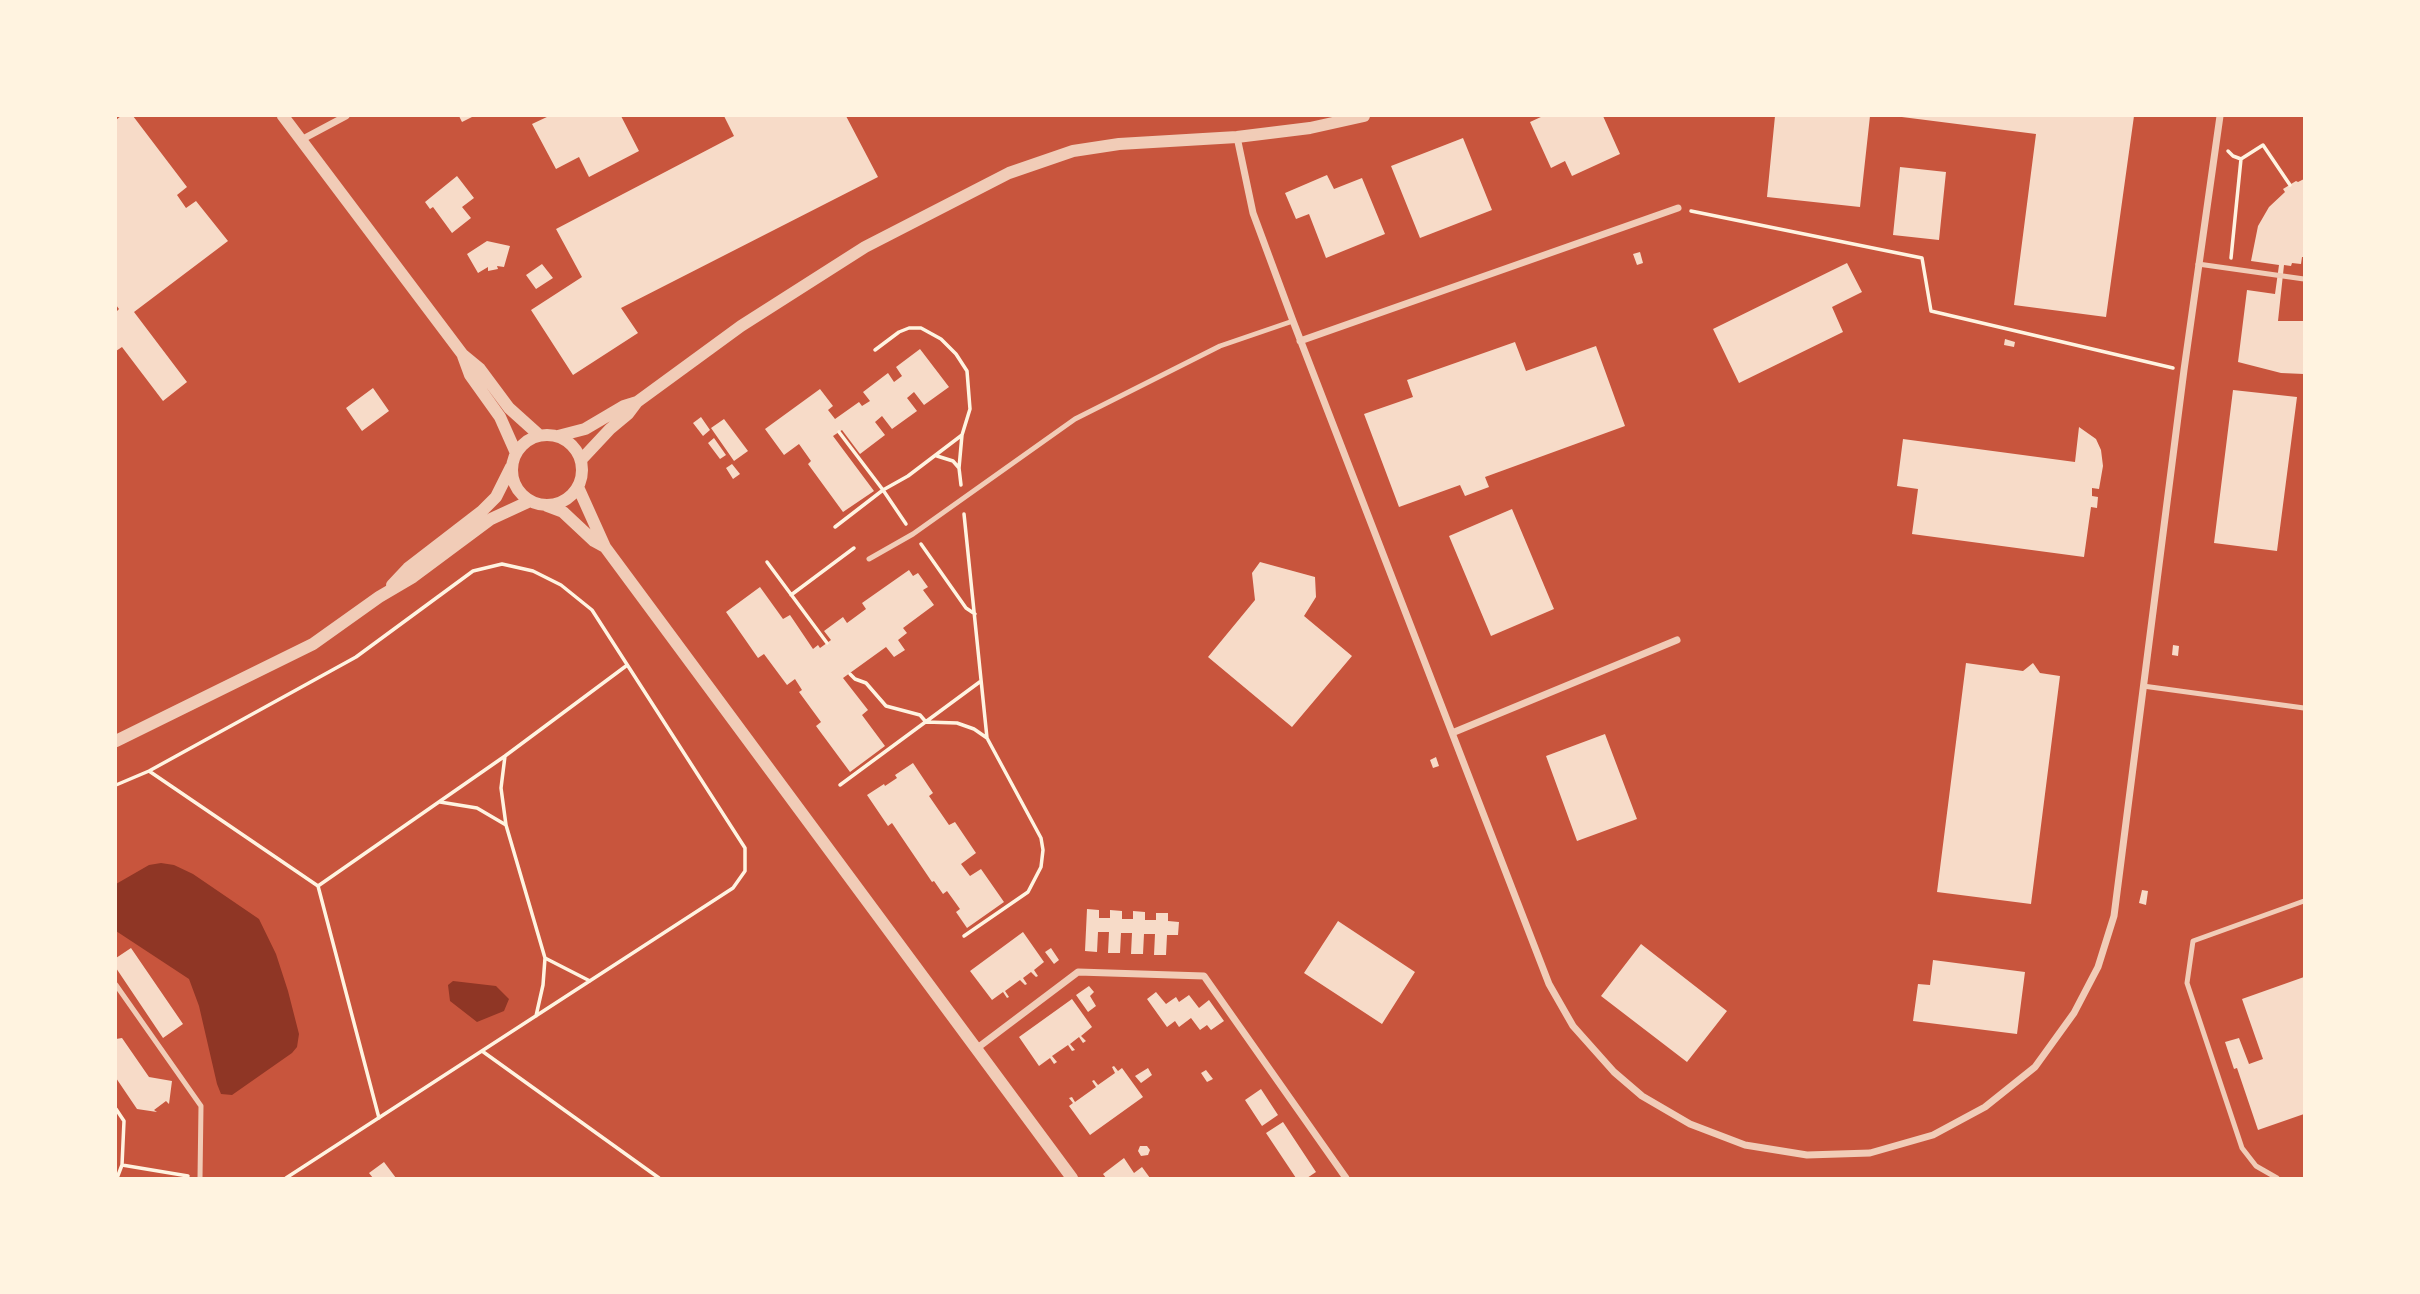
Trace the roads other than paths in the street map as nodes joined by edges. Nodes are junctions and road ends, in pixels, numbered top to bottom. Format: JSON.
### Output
{"nodes":[{"id":1,"x":283,"y":116,"type":"edge"},
{"id":2,"x":345,"y":116,"type":"edge"},
{"id":3,"x":1364,"y":116,"type":"edge"},
{"id":4,"x":2220,"y":116,"type":"edge"},
{"id":5,"x":1237,"y":137,"type":"junction"},
{"id":6,"x":301,"y":140,"type":"junction"},
{"id":7,"x":1678,"y":208,"type":"road end"},
{"id":8,"x":2199,"y":264,"type":"junction"},
{"id":9,"x":2305,"y":279,"type":"edge"},
{"id":10,"x":1293,"y":321,"type":"junction"},
{"id":11,"x":1300,"y":341,"type":"junction"},
{"id":12,"x":463,"y":355,"type":"junction"},
{"id":13,"x":638,"y":402,"type":"junction"},
{"id":14,"x":539,"y":435,"type":"junction"},
{"id":15,"x":558,"y":436,"type":"junction"},
{"id":16,"x":516,"y":453,"type":"junction"},
{"id":17,"x":581,"y":460,"type":"junction"},
{"id":18,"x":511,"y":467,"type":"junction"},
{"id":19,"x":578,"y":486,"type":"junction"},
{"id":20,"x":530,"y":501,"type":"junction"},
{"id":21,"x":547,"y":505,"type":"junction"},
{"id":22,"x":605,"y":547,"type":"junction"},
{"id":23,"x":869,"y":559,"type":"dead end"},
{"id":24,"x":379,"y":597,"type":"junction"},
{"id":25,"x":1677,"y":640,"type":"dead end"},
{"id":26,"x":2143,"y":686,"type":"junction"},
{"id":27,"x":2305,"y":708,"type":"edge"},
{"id":28,"x":1452,"y":733,"type":"junction"},
{"id":29,"x":116,"y":741,"type":"edge"},
{"id":30,"x":2305,"y":901,"type":"edge"},
{"id":31,"x":116,"y":985,"type":"edge"},
{"id":32,"x":976,"y":1049,"type":"junction"},
{"id":33,"x":200,"y":1178,"type":"edge"},
{"id":34,"x":1072,"y":1178,"type":"edge"},
{"id":35,"x":1346,"y":1178,"type":"edge"},
{"id":36,"x":2277,"y":1178,"type":"edge"}],
"edges":[{"from":1,"to":6,"type":"street"},
{"from":2,"to":6,"type":"street"},
{"from":3,"to":5,"type":"street"},
{"from":4,"to":8,"type":"street"},
{"from":5,"to":10,"type":"street"},
{"from":5,"to":13,"type":"street"},
{"from":6,"to":12,"type":"street"},
{"from":7,"to":11,"type":"street"},
{"from":8,"to":9,"type":"lane"},
{"from":8,"to":26,"type":"street"},
{"from":10,"to":11,"type":"street"},
{"from":10,"to":23,"type":"lane"},
{"from":11,"to":28,"type":"street"},
{"from":12,"to":14,"type":"street"},
{"from":12,"to":16,"type":"street"},
{"from":13,"to":15,"type":"street"},
{"from":13,"to":17,"type":"street"},
{"from":14,"to":15,"type":"street"},
{"from":14,"to":16,"type":"street"},
{"from":15,"to":17,"type":"street"},
{"from":16,"to":18,"type":"street"},
{"from":17,"to":19,"type":"street"},
{"from":18,"to":20,"type":"street"},
{"from":18,"to":24,"type":"street"},
{"from":19,"to":21,"type":"street"},
{"from":19,"to":22,"type":"street"},
{"from":20,"to":21,"type":"street"},
{"from":20,"to":24,"type":"street"},
{"from":21,"to":22,"type":"street"},
{"from":22,"to":32,"type":"street"},
{"from":24,"to":29,"type":"street"},
{"from":25,"to":28,"type":"street"},
{"from":26,"to":27,"type":"lane"},
{"from":26,"to":28,"type":"street"},
{"from":30,"to":36,"type":"lane"},
{"from":31,"to":33,"type":"lane"},
{"from":32,"to":34,"type":"street"},
{"from":32,"to":35,"type":"street"}]}
